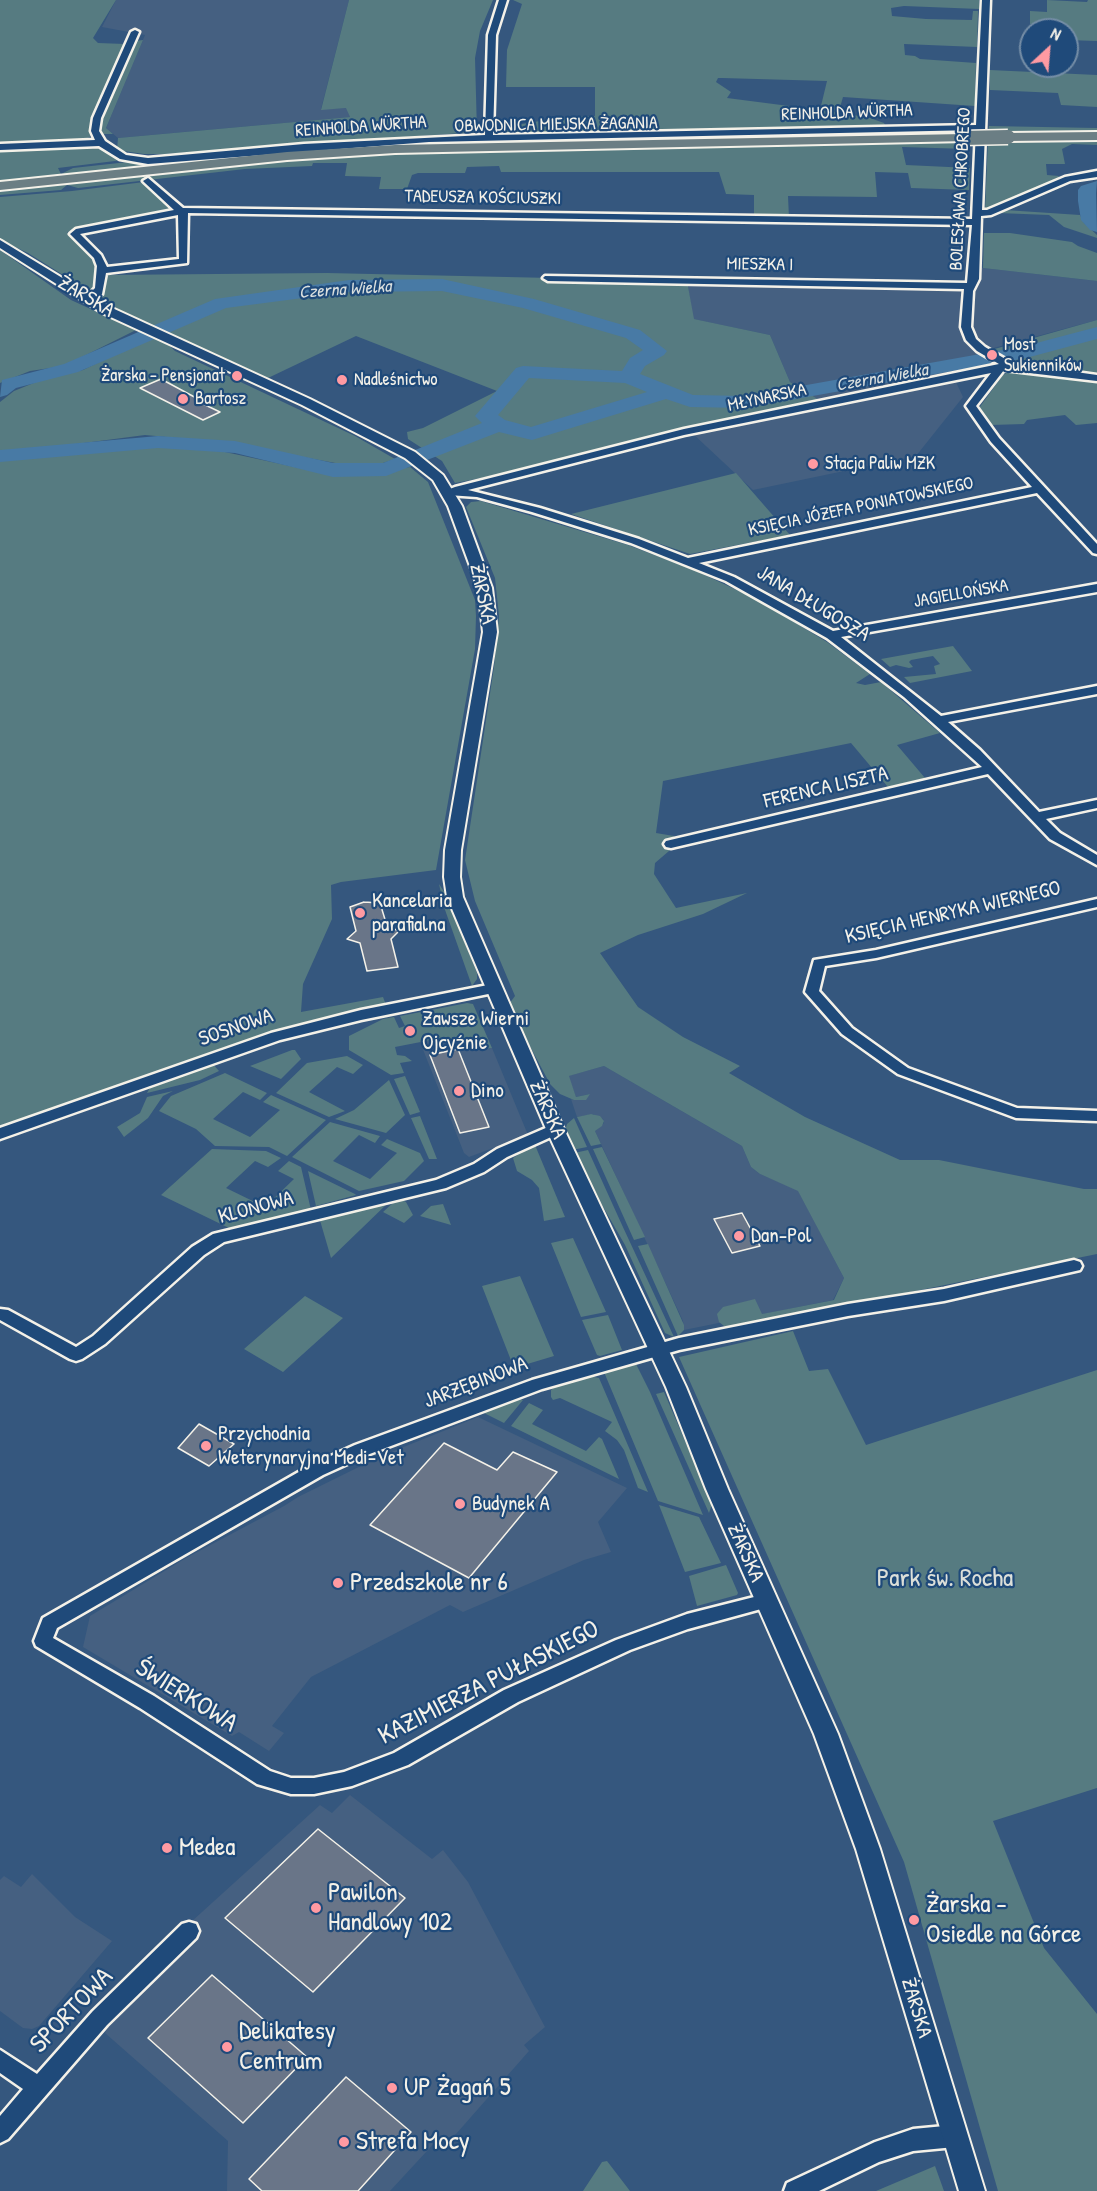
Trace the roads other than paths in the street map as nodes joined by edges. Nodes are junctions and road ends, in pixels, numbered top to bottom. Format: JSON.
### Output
{"nodes":[{"id":1,"x":502,"y":0,"type":"edge"},
{"id":2,"x":986,"y":0,"type":"edge"},
{"id":3,"x":135,"y":32,"type":"dead end"},
{"id":4,"x":981,"y":127,"type":"junction"},
{"id":5,"x":1097,"y":136,"type":"edge"},
{"id":6,"x":489,"y":137,"type":"junction"},
{"id":7,"x":101,"y":143,"type":"junction"},
{"id":8,"x":0,"y":147,"type":"edge"},
{"id":9,"x":1097,"y":174,"type":"edge"},
{"id":10,"x":148,"y":181,"type":"dead end"},
{"id":11,"x":0,"y":188,"type":"edge"},
{"id":12,"x":182,"y":210,"type":"junction"},
{"id":13,"x":976,"y":218,"type":"junction"},
{"id":14,"x":0,"y":243,"type":"edge"},
{"id":15,"x":103,"y":270,"type":"junction"},
{"id":16,"x":548,"y":278,"type":"dead end"},
{"id":17,"x":971,"y":286,"type":"junction"},
{"id":18,"x":89,"y":300,"type":"junction"},
{"id":19,"x":1004,"y":365,"type":"junction"},
{"id":20,"x":1097,"y":378,"type":"edge"},
{"id":21,"x":1040,"y":489,"type":"junction"},
{"id":22,"x":447,"y":492,"type":"junction"},
{"id":23,"x":1097,"y":551,"type":"edge"},
{"id":24,"x":690,"y":561,"type":"junction"},
{"id":25,"x":1097,"y":588,"type":"edge"},
{"id":26,"x":831,"y":635,"type":"junction"},
{"id":27,"x":1097,"y":690,"type":"edge"},
{"id":28,"x":940,"y":720,"type":"junction"},
{"id":29,"x":991,"y":770,"type":"junction"},
{"id":30,"x":1097,"y":804,"type":"edge"},
{"id":31,"x":1035,"y":817,"type":"junction"},
{"id":32,"x":671,"y":844,"type":"dead end"},
{"id":33,"x":1097,"y":861,"type":"edge"},
{"id":34,"x":1097,"y":903,"type":"edge"},
{"id":35,"x":493,"y":989,"type":"junction"},
{"id":36,"x":1097,"y":1116,"type":"edge"},
{"id":37,"x":555,"y":1129,"type":"junction"},
{"id":38,"x":0,"y":1134,"type":"edge"},
{"id":39,"x":1074,"y":1266,"type":"dead end"},
{"id":40,"x":2,"y":1314,"type":"dead end"},
{"id":41,"x":657,"y":1350,"type":"junction"},
{"id":42,"x":766,"y":1601,"type":"junction"},
{"id":43,"x":43,"y":1641,"type":"joint"},
{"id":44,"x":303,"y":1787,"type":"joint"},
{"id":45,"x":189,"y":1931,"type":"dead end"},
{"id":46,"x":0,"y":2060,"type":"edge"},
{"id":47,"x":38,"y":2086,"type":"junction"},
{"id":48,"x":0,"y":2132,"type":"edge"},
{"id":49,"x":955,"y":2136,"type":"junction"},
{"id":50,"x":795,"y":2191,"type":"edge"},
{"id":51,"x":972,"y":2191,"type":"edge"}],
"edges":[{"from":1,"to":6,"type":"street"},
{"from":2,"to":4,"type":"street","name":"BOLESŁAWA CHROBREGO"},
{"from":3,"to":7,"type":"street"},
{"from":4,"to":6,"type":"street","name":"REINHOLDA WÜRTHA"},
{"from":4,"to":13,"type":"street","name":"BOLESŁAWA CHROBREGO"},
{"from":5,"to":11,"type":"main road","name":"OBWODNICA MIEJSKA ŻAGANIA","bridge":true},
{"from":6,"to":7,"type":"street","name":"REINHOLDA WÜRTHA"},
{"from":7,"to":8,"type":"street"},
{"from":9,"to":13,"type":"street","name":"TADEUSZA KOŚCIUSZKI"},
{"from":10,"to":12,"type":"street"},
{"from":12,"to":13,"type":"street","name":"TADEUSZA KOŚCIUSZKI"},
{"from":12,"to":15,"type":"street"},
{"from":12,"to":15,"type":"street","name":"TADEUSZA KOŚCIUSZKI"},
{"from":13,"to":17,"type":"street","name":"BOLESŁAWA CHROBREGO"},
{"from":14,"to":18,"type":"street","name":"ŻARSKA"},
{"from":15,"to":18,"type":"street"},
{"from":16,"to":17,"type":"street","name":"MIESZKA I"},
{"from":17,"to":19,"type":"street","name":"BOLESŁAWA CHROBREGO"},
{"from":18,"to":22,"type":"street","name":"ŻARSKA"},
{"from":19,"to":20,"type":"street","name":"MŁYNARSKA"},
{"from":19,"to":21,"type":"street"},
{"from":19,"to":22,"type":"street","name":"MŁYNARSKA"},
{"from":21,"to":23,"type":"street"},
{"from":21,"to":24,"type":"street","name":"KSIĘCIA JÓZEFA PONIATOWSKIEGO"},
{"from":22,"to":24,"type":"street","name":"JANA DŁUGOSZA"},
{"from":22,"to":35,"type":"street","name":"ŻARSKA"},
{"from":24,"to":26,"type":"street","name":"JANA DŁUGOSZA"},
{"from":25,"to":26,"type":"street","name":"JAGIELLOŃSKA"},
{"from":26,"to":28,"type":"street","name":"JANA DŁUGOSZA"},
{"from":27,"to":28,"type":"street"},
{"from":28,"to":29,"type":"street","name":"JANA DŁUGOSZA"},
{"from":29,"to":31,"type":"street","name":"JANA DŁUGOSZA"},
{"from":29,"to":32,"type":"street","name":"FERENCA LISZTA"},
{"from":30,"to":31,"type":"street"},
{"from":31,"to":33,"type":"street","name":"JANA DŁUGOSZA"},
{"from":34,"to":36,"type":"street","name":"KSIĘCIA HENRYKA WIERNEGO"},
{"from":35,"to":37,"type":"street","name":"ŻARSKA"},
{"from":35,"to":38,"type":"street","name":"SOSNOWA"},
{"from":37,"to":40,"type":"street","name":"KLONOWA"},
{"from":37,"to":41,"type":"street","name":"ŻARSKA"},
{"from":39,"to":41,"type":"street","name":"JARZĘBINOWA"},
{"from":41,"to":42,"type":"street","name":"ŻARSKA"},
{"from":41,"to":43,"type":"street","name":"JARZĘBINOWA"},
{"from":42,"to":44,"type":"street","name":"KAZIMIERZA PUŁASKIEGO"},
{"from":42,"to":49,"type":"street","name":"ŻARSKA"},
{"from":43,"to":44,"type":"street","name":"ŚWIERKOWA"},
{"from":45,"to":47,"type":"street","name":"SPORTOWA"},
{"from":46,"to":47,"type":"street"},
{"from":47,"to":48,"type":"street","name":"SPORTOWA"},
{"from":49,"to":50,"type":"street"},
{"from":49,"to":51,"type":"street","name":"ŻARSKA"}]}
